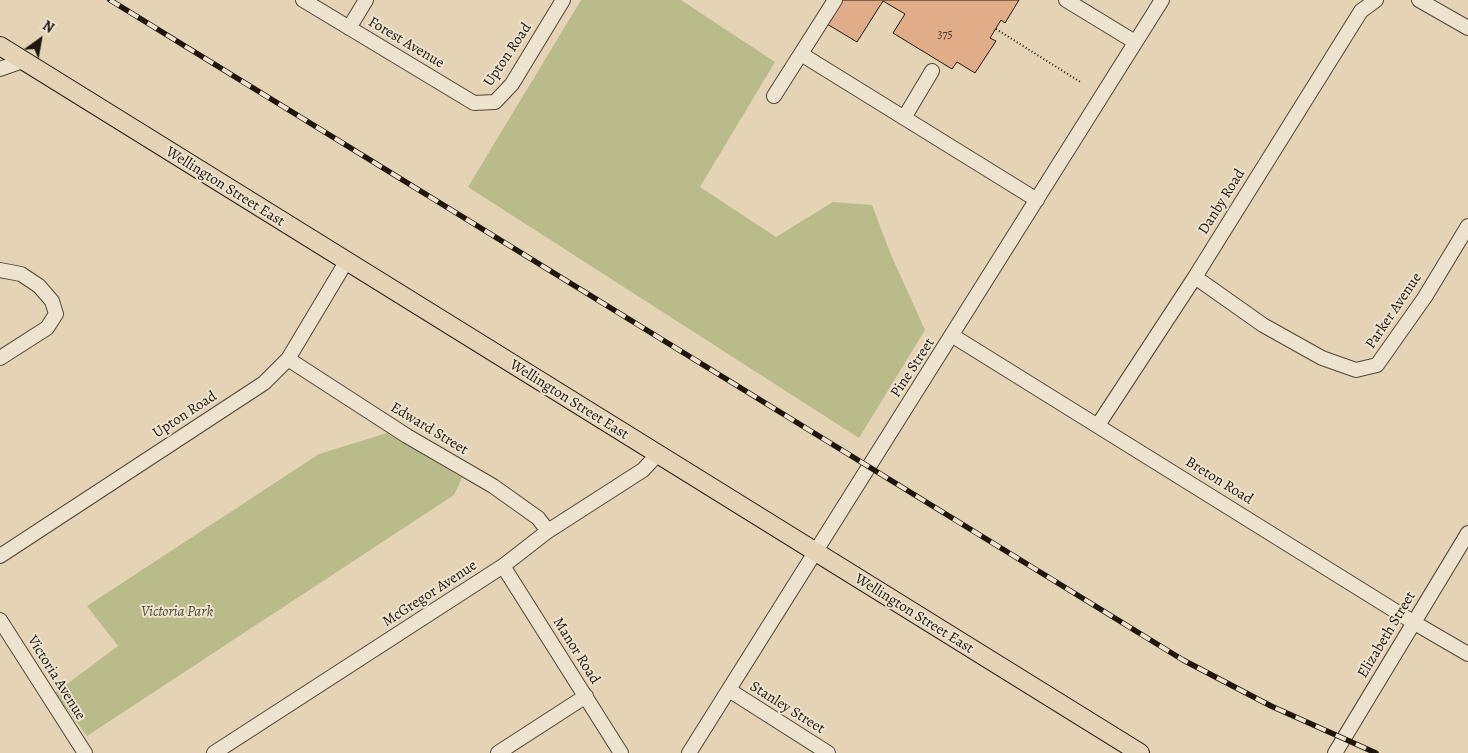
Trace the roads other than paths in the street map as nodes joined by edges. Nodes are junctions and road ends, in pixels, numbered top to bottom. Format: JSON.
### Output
{"nodes":[{"id":1,"x":304,"y":0,"type":"edge"},
{"id":2,"x":366,"y":0,"type":"edge"},
{"id":3,"x":562,"y":0,"type":"edge"},
{"id":4,"x":835,"y":0,"type":"edge"},
{"id":5,"x":1066,"y":0,"type":"edge"},
{"id":6,"x":1162,"y":0,"type":"edge"},
{"id":7,"x":1376,"y":0,"type":"edge"},
{"id":8,"x":1419,"y":0,"type":"edge"},
{"id":9,"x":349,"y":28,"type":"junction"},
{"id":10,"x":1468,"y":28,"type":"edge"},
{"id":11,"x":1135,"y":42,"type":"junction"},
{"id":12,"x":0,"y":46,"type":"edge"},
{"id":13,"x":801,"y":54,"type":"junction"},
{"id":14,"x":23,"y":61,"type":"junction"},
{"id":15,"x":0,"y":69,"type":"edge"},
{"id":16,"x":932,"y":71,"type":"dead end"},
{"id":17,"x":774,"y":96,"type":"dead end"},
{"id":18,"x":495,"y":102,"type":"joint"},
{"id":19,"x":904,"y":118,"type":"junction"},
{"id":20,"x":1037,"y":200,"type":"junction"},
{"id":21,"x":1468,"y":226,"type":"edge"},
{"id":22,"x":346,"y":262,"type":"junction"},
{"id":23,"x":0,"y":270,"type":"edge"},
{"id":24,"x":1195,"y":277,"type":"junction"},
{"id":25,"x":953,"y":336,"type":"junction"},
{"id":26,"x":0,"y":358,"type":"edge"},
{"id":27,"x":288,"y":359,"type":"junction"},
{"id":28,"x":1098,"y":425,"type":"junction"},
{"id":29,"x":657,"y":455,"type":"junction"},
{"id":30,"x":548,"y":531,"type":"junction"},
{"id":31,"x":1468,"y":533,"type":"edge"},
{"id":32,"x":815,"y":553,"type":"junction"},
{"id":33,"x":0,"y":556,"type":"edge"},
{"id":34,"x":503,"y":566,"type":"junction"},
{"id":35,"x":0,"y":620,"type":"edge"},
{"id":36,"x":1413,"y":622,"type":"junction"},
{"id":37,"x":1468,"y":654,"type":"edge"},
{"id":38,"x":729,"y":690,"type":"junction"},
{"id":39,"x":586,"y":696,"type":"junction"},
{"id":40,"x":85,"y":753,"type":"edge"},
{"id":41,"x":214,"y":753,"type":"edge"},
{"id":42,"x":498,"y":753,"type":"edge"},
{"id":43,"x":621,"y":753,"type":"edge"},
{"id":44,"x":689,"y":753,"type":"edge"},
{"id":45,"x":828,"y":753,"type":"edge"},
{"id":46,"x":1140,"y":753,"type":"edge"},
{"id":47,"x":1335,"y":753,"type":"edge"}],
"edges":[{"from":1,"to":9,"type":"street","name":"Forest Avenue"},
{"from":2,"to":9,"type":"street"},
{"from":3,"to":18,"type":"street","name":"Upton Road"},
{"from":4,"to":13,"type":"street"},
{"from":5,"to":11,"type":"street"},
{"from":6,"to":11,"type":"street","name":"Pine Street"},
{"from":7,"to":24,"type":"street","name":"Danby Road"},
{"from":8,"to":10,"type":"street"},
{"from":9,"to":18,"type":"street","name":"Forest Avenue"},
{"from":11,"to":20,"type":"street","name":"Pine Street"},
{"from":12,"to":14,"type":"main road","name":"Wellington Street East"},
{"from":13,"to":17,"type":"street"},
{"from":13,"to":19,"type":"street"},
{"from":14,"to":15,"type":"street"},
{"from":14,"to":22,"type":"main road","name":"Wellington Street East"},
{"from":16,"to":19,"type":"street"},
{"from":19,"to":20,"type":"street"},
{"from":20,"to":25,"type":"street","name":"Pine Street"},
{"from":21,"to":24,"type":"street","name":"Parker Avenue"},
{"from":22,"to":27,"type":"street","name":"Upton Road"},
{"from":22,"to":29,"type":"main road","name":"Wellington Street East"},
{"from":23,"to":26,"type":"street"},
{"from":24,"to":28,"type":"street","name":"Danby Road"},
{"from":25,"to":28,"type":"street","name":"Breton Road"},
{"from":25,"to":32,"type":"street","name":"Pine Street"},
{"from":27,"to":30,"type":"street","name":"Edward Street"},
{"from":27,"to":33,"type":"street","name":"Upton Road"},
{"from":28,"to":36,"type":"street","name":"Breton Road"},
{"from":29,"to":30,"type":"street","name":"McGregor Avenue"},
{"from":29,"to":32,"type":"main road","name":"Wellington Street East"},
{"from":30,"to":34,"type":"street","name":"McGregor Avenue"},
{"from":31,"to":36,"type":"street","name":"Elizabeth Street"},
{"from":32,"to":38,"type":"street","name":"Pine Street"},
{"from":32,"to":46,"type":"main road","name":"Wellington Street East"},
{"from":34,"to":39,"type":"street","name":"Manor Road"},
{"from":34,"to":41,"type":"street","name":"McGregor Avenue"},
{"from":35,"to":40,"type":"street","name":"Victoria Avenue"},
{"from":36,"to":37,"type":"street","name":"Breton Road"},
{"from":36,"to":47,"type":"street","name":"Elizabeth Street"},
{"from":38,"to":44,"type":"street","name":"Pine Street"},
{"from":38,"to":45,"type":"street","name":"Stanley Street"},
{"from":39,"to":42,"type":"street"},
{"from":39,"to":43,"type":"street","name":"Manor Road"}]}
